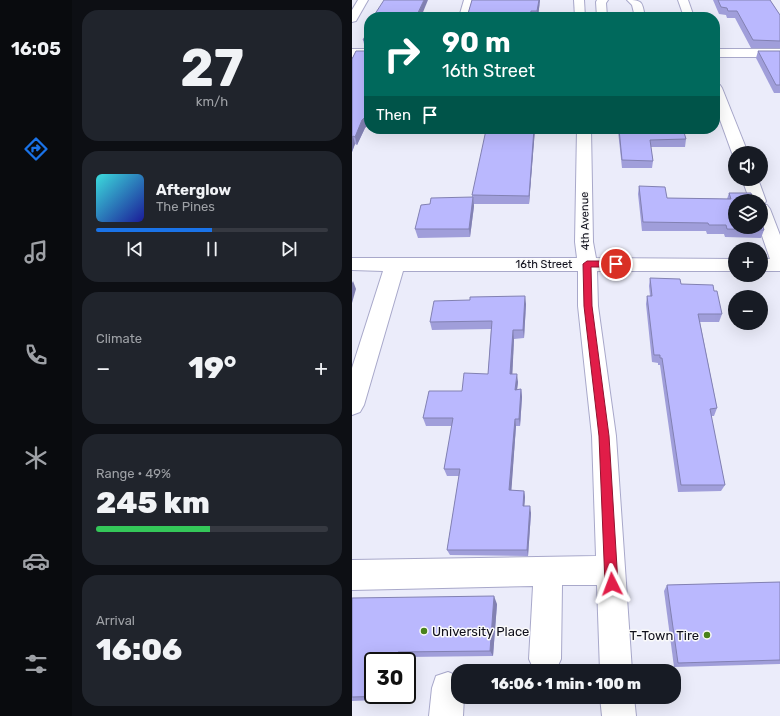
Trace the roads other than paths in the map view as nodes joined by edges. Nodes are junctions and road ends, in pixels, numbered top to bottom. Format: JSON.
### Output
{"nodes":[{"id":1,"x":363,"y":0,"type":"edge"},
{"id":2,"x":469,"y":0,"type":"edge"},
{"id":3,"x":579,"y":0,"type":"edge"},
{"id":4,"x":604,"y":0,"type":"edge"},
{"id":5,"x":632,"y":0,"type":"edge"},
{"id":6,"x":683,"y":0,"type":"edge"},
{"id":7,"x":465,"y":12,"type":"edge"},
{"id":8,"x":580,"y":12,"type":"edge"},
{"id":9,"x":601,"y":12,"type":"edge"},
{"id":10,"x":639,"y":12,"type":"edge"},
{"id":11,"x":687,"y":12,"type":"edge"},
{"id":12,"x":352,"y":19,"type":"edge"},
{"id":13,"x":352,"y":53,"type":"edge"},
{"id":14,"x":364,"y":53,"type":"edge"},
{"id":15,"x":720,"y":53,"type":"edge"},
{"id":16,"x":780,"y":53,"type":"edge"},
{"id":17,"x":720,"y":101,"type":"edge"},
{"id":18,"x":584,"y":134,"type":"edge"},
{"id":19,"x":737,"y":146,"type":"edge"},
{"id":20,"x":768,"y":227,"type":"edge"},
{"id":21,"x":780,"y":259,"type":"edge"},
{"id":22,"x":352,"y":264,"type":"edge"},
{"id":23,"x":395,"y":264,"type":"junction"},
{"id":24,"x":587,"y":264,"type":"junction"},
{"id":25,"x":728,"y":265,"type":"edge"},
{"id":26,"x":768,"y":265,"type":"edge"},
{"id":27,"x":780,"y":265,"type":"edge"},
{"id":28,"x":352,"y":405,"type":"edge"},
{"id":29,"x":611,"y":570,"type":"junction"},
{"id":30,"x":548,"y":571,"type":"junction"},
{"id":31,"x":352,"y":575,"type":"edge"},
{"id":32,"x":545,"y":659,"type":"dead end"},
{"id":33,"x":616,"y":664,"type":"edge"},
{"id":34,"x":617,"y":704,"type":"edge"},
{"id":35,"x":618,"y":716,"type":"edge"}],
"edges":[{"from":1,"to":12,"type":"street"},
{"from":2,"to":7,"type":"street"},
{"from":3,"to":8,"type":"street"},
{"from":4,"to":9,"type":"street"},
{"from":5,"to":10,"type":"street"},
{"from":6,"to":11,"type":"street"},
{"from":13,"to":14,"type":"street"},
{"from":15,"to":16,"type":"street"},
{"from":17,"to":19,"type":"street"},
{"from":18,"to":24,"type":"street","name":"4th Avenue"},
{"from":20,"to":21,"type":"street"},
{"from":22,"to":23,"type":"street","name":"16th Street"},
{"from":23,"to":24,"type":"street","name":"16th Street"},
{"from":23,"to":28,"type":"street"},
{"from":24,"to":25,"type":"street","name":"16th Street"},
{"from":24,"to":29,"type":"street","name":"4th Avenue"},
{"from":26,"to":27,"type":"street"},
{"from":29,"to":30,"type":"street"},
{"from":29,"to":33,"type":"street","name":"4th Avenue"},
{"from":30,"to":31,"type":"street"},
{"from":30,"to":32,"type":"street"},
{"from":34,"to":35,"type":"street"}]}
